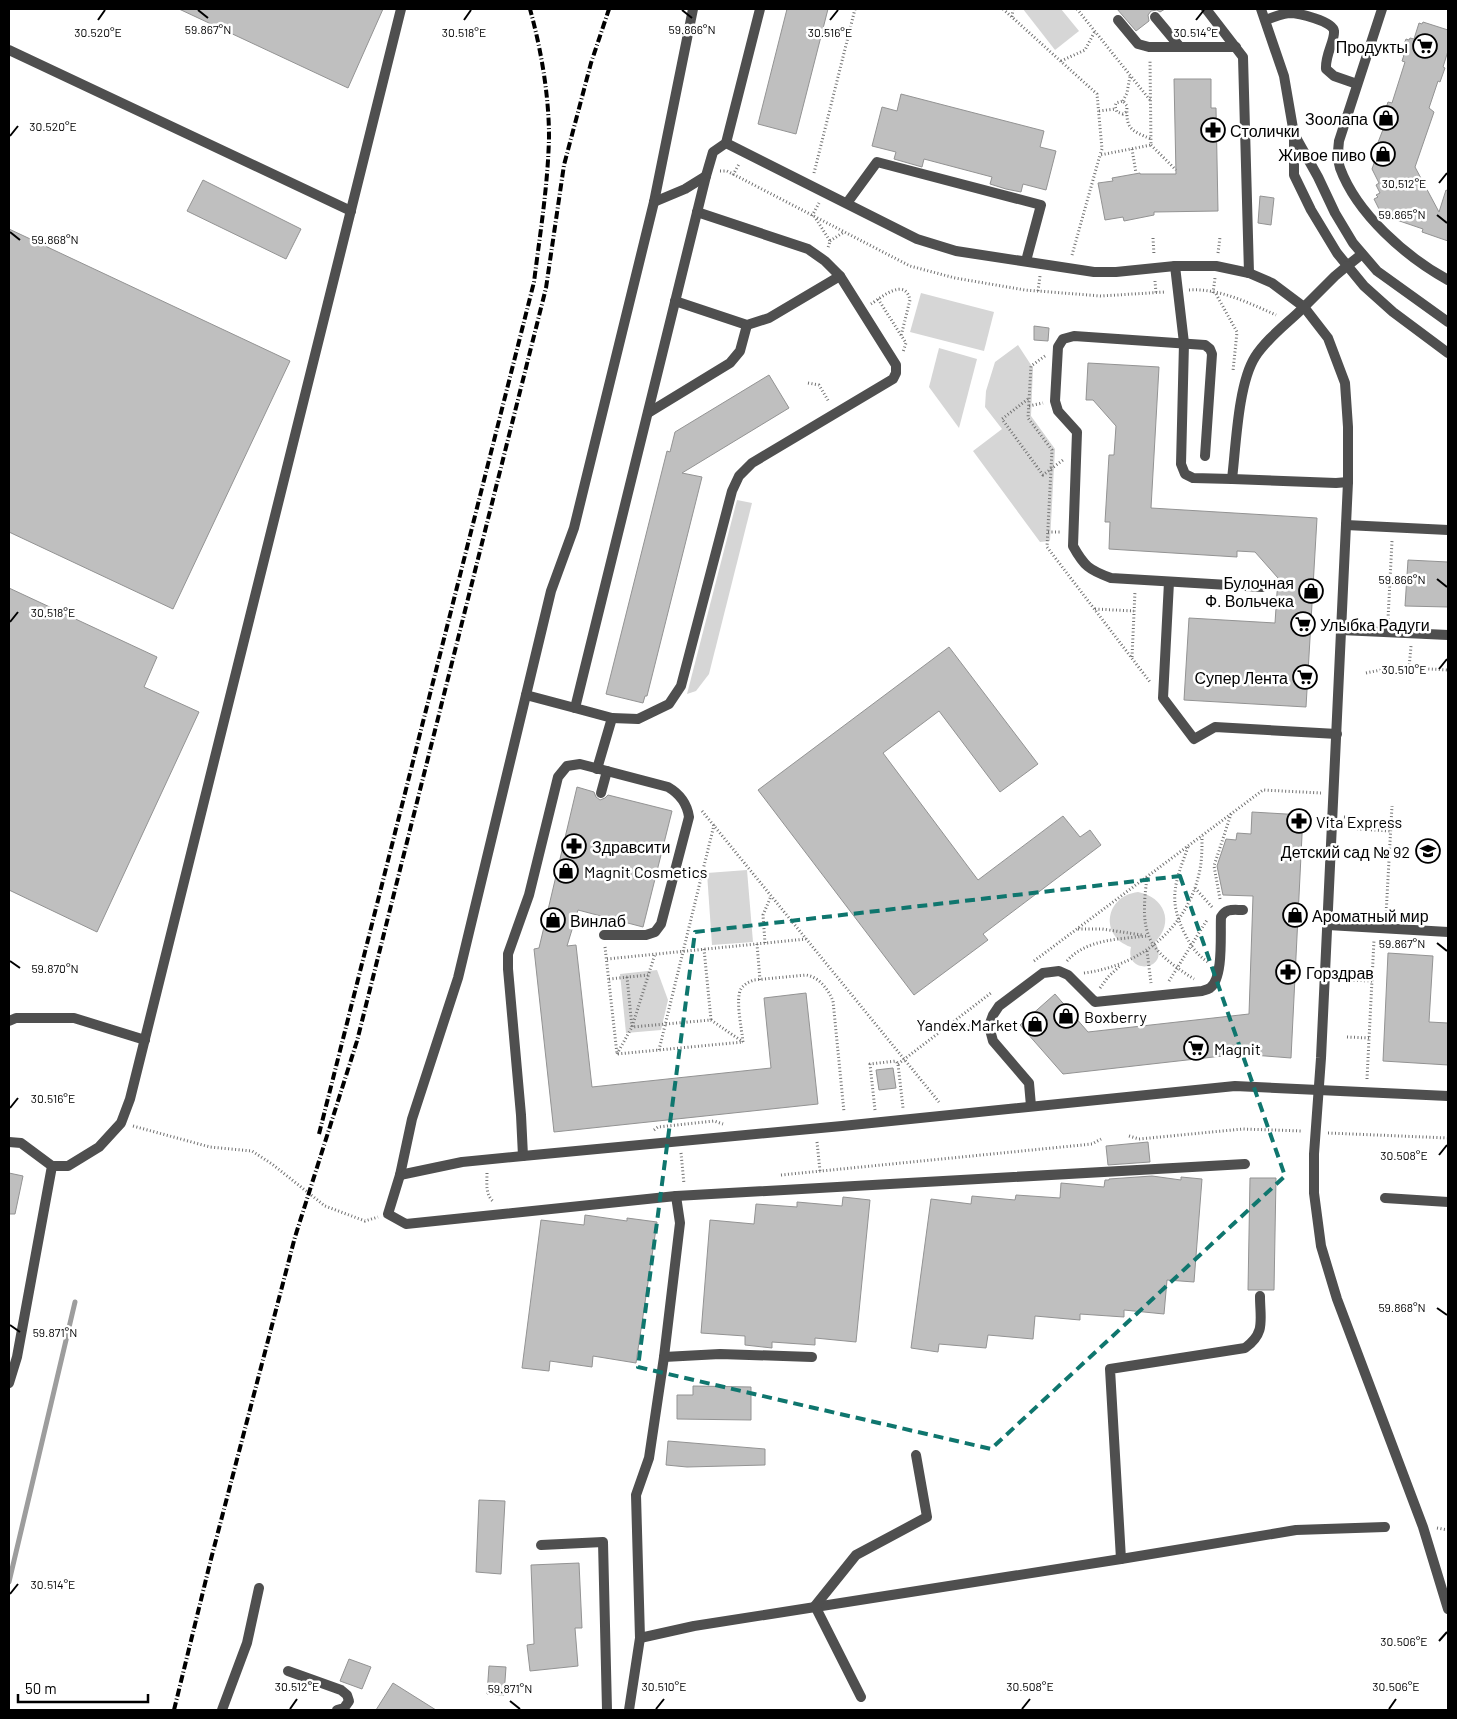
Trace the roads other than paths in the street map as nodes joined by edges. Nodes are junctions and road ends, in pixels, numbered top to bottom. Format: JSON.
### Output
{"nodes":[{"id":1,"x":401,"y":9,"type":"edge"},
{"id":2,"x":693,"y":9,"type":"edge"},
{"id":3,"x":760,"y":9,"type":"edge"},
{"id":4,"x":1206,"y":9,"type":"edge"},
{"id":5,"x":1261,"y":9,"type":"edge"},
{"id":6,"x":1382,"y":9,"type":"edge"},
{"id":7,"x":1155,"y":17,"type":"dead end"},
{"id":8,"x":1118,"y":20,"type":"dead end"},
{"id":9,"x":1266,"y":20,"type":"junction"},
{"id":10,"x":1236,"y":46,"type":"junction"},
{"id":11,"x":1180,"y":47,"type":"junction"},
{"id":12,"x":9,"y":50,"type":"edge"},
{"id":13,"x":1357,"y":84,"type":"junction"},
{"id":14,"x":1294,"y":134,"type":"junction"},
{"id":15,"x":726,"y":143,"type":"junction"},
{"id":16,"x":706,"y":176,"type":"junction"},
{"id":17,"x":654,"y":202,"type":"junction"},
{"id":18,"x":847,"y":203,"type":"junction"},
{"id":19,"x":351,"y":212,"type":"junction"},
{"id":20,"x":697,"y":212,"type":"junction"},
{"id":21,"x":1362,"y":254,"type":"junction"},
{"id":22,"x":1026,"y":262,"type":"junction"},
{"id":23,"x":1175,"y":266,"type":"junction"},
{"id":24,"x":1347,"y":266,"type":"junction"},
{"id":25,"x":1248,"y":273,"type":"junction"},
{"id":26,"x":840,"y":276,"type":"junction"},
{"id":27,"x":1448,"y":280,"type":"edge"},
{"id":28,"x":675,"y":301,"type":"junction"},
{"id":29,"x":1304,"y":307,"type":"junction"},
{"id":30,"x":1448,"y":322,"type":"edge"},
{"id":31,"x":747,"y":325,"type":"junction"},
{"id":32,"x":1184,"y":343,"type":"junction"},
{"id":33,"x":1448,"y":352,"type":"edge"},
{"id":34,"x":648,"y":413,"type":"junction"},
{"id":35,"x":1205,"y":456,"type":"dead end"},
{"id":36,"x":1232,"y":479,"type":"junction"},
{"id":37,"x":1348,"y":482,"type":"junction"},
{"id":38,"x":1346,"y":525,"type":"junction"},
{"id":39,"x":1448,"y":530,"type":"edge"},
{"id":40,"x":1169,"y":582,"type":"junction"},
{"id":41,"x":1262,"y":587,"type":"dead end"},
{"id":42,"x":1341,"y":630,"type":"junction"},
{"id":43,"x":1448,"y":636,"type":"edge"},
{"id":44,"x":526,"y":695,"type":"junction"},
{"id":45,"x":575,"y":708,"type":"junction"},
{"id":46,"x":612,"y":718,"type":"junction"},
{"id":47,"x":1337,"y":734,"type":"junction"},
{"id":48,"x":602,"y":770,"type":"junction"},
{"id":49,"x":601,"y":793,"type":"dead end"},
{"id":50,"x":1243,"y":910,"type":"dead end"},
{"id":51,"x":1328,"y":925,"type":"junction"},
{"id":52,"x":1448,"y":932,"type":"edge"},
{"id":53,"x":604,"y":935,"type":"road end"},
{"id":54,"x":11,"y":1018,"type":"edge"},
{"id":55,"x":145,"y":1040,"type":"junction"},
{"id":56,"x":1319,"y":1089,"type":"junction"},
{"id":57,"x":1448,"y":1096,"type":"edge"},
{"id":58,"x":1031,"y":1106,"type":"junction"},
{"id":59,"x":9,"y":1142,"type":"edge"},
{"id":60,"x":523,"y":1156,"type":"junction"},
{"id":61,"x":1245,"y":1164,"type":"dead end"},
{"id":62,"x":52,"y":1166,"type":"junction"},
{"id":63,"x":400,"y":1175,"type":"junction"},
{"id":64,"x":676,"y":1196,"type":"junction"},
{"id":65,"x":1385,"y":1198,"type":"dead end"},
{"id":66,"x":1448,"y":1202,"type":"edge"},
{"id":67,"x":1260,"y":1296,"type":"dead end"},
{"id":68,"x":664,"y":1357,"type":"junction"},
{"id":69,"x":812,"y":1357,"type":"dead end"},
{"id":70,"x":9,"y":1383,"type":"edge"},
{"id":71,"x":916,"y":1455,"type":"dead end"},
{"id":72,"x":1385,"y":1527,"type":"dead end"},
{"id":73,"x":541,"y":1545,"type":"dead end"},
{"id":74,"x":1121,"y":1559,"type":"junction"},
{"id":75,"x":259,"y":1588,"type":"dead end"},
{"id":76,"x":815,"y":1606,"type":"junction"},
{"id":77,"x":1448,"y":1609,"type":"edge"},
{"id":78,"x":640,"y":1638,"type":"junction"},
{"id":79,"x":288,"y":1671,"type":"dead end"},
{"id":80,"x":861,"y":1697,"type":"dead end"},
{"id":81,"x":222,"y":1710,"type":"edge"},
{"id":82,"x":337,"y":1710,"type":"edge"},
{"id":83,"x":607,"y":1710,"type":"edge"},
{"id":84,"x":628,"y":1710,"type":"edge"}],
"edges":[{"from":1,"to":19,"type":"street"},
{"from":2,"to":17,"type":"street"},
{"from":3,"to":15,"type":"street"},
{"from":4,"to":10,"type":"street"},
{"from":5,"to":9,"type":"street"},
{"from":6,"to":13,"type":"street"},
{"from":7,"to":11,"type":"street"},
{"from":8,"to":11,"type":"street"},
{"from":9,"to":13,"type":"street"},
{"from":9,"to":14,"type":"street"},
{"from":10,"to":11,"type":"street"},
{"from":10,"to":25,"type":"street"},
{"from":12,"to":19,"type":"street"},
{"from":13,"to":27,"type":"street"},
{"from":14,"to":21,"type":"street"},
{"from":14,"to":24,"type":"street"},
{"from":15,"to":16,"type":"street"},
{"from":15,"to":18,"type":"street"},
{"from":16,"to":17,"type":"street"},
{"from":16,"to":20,"type":"street"},
{"from":17,"to":44,"type":"street"},
{"from":18,"to":22,"type":"street"},
{"from":18,"to":22,"type":"street"},
{"from":19,"to":55,"type":"street"},
{"from":20,"to":26,"type":"street"},
{"from":20,"to":28,"type":"street"},
{"from":21,"to":24,"type":"street"},
{"from":21,"to":30,"type":"street"},
{"from":22,"to":23,"type":"street"},
{"from":23,"to":25,"type":"street"},
{"from":23,"to":32,"type":"street"},
{"from":24,"to":29,"type":"street"},
{"from":24,"to":33,"type":"street"},
{"from":25,"to":29,"type":"street"},
{"from":26,"to":31,"type":"street"},
{"from":26,"to":46,"type":"street"},
{"from":28,"to":31,"type":"street"},
{"from":28,"to":34,"type":"street"},
{"from":29,"to":36,"type":"street"},
{"from":29,"to":37,"type":"street"},
{"from":31,"to":34,"type":"street"},
{"from":32,"to":35,"type":"street"},
{"from":32,"to":36,"type":"street"},
{"from":32,"to":40,"type":"street"},
{"from":34,"to":45,"type":"street"},
{"from":36,"to":37,"type":"street"},
{"from":37,"to":38,"type":"street"},
{"from":38,"to":39,"type":"street"},
{"from":38,"to":42,"type":"street"},
{"from":40,"to":41,"type":"street"},
{"from":40,"to":47,"type":"street"},
{"from":42,"to":43,"type":"street"},
{"from":42,"to":47,"type":"street"},
{"from":44,"to":45,"type":"street"},
{"from":44,"to":63,"type":"street"},
{"from":45,"to":46,"type":"street"},
{"from":46,"to":48,"type":"street"},
{"from":47,"to":51,"type":"street"},
{"from":48,"to":49,"type":"street"},
{"from":48,"to":53,"type":"street"},
{"from":48,"to":60,"type":"street"},
{"from":50,"to":58,"type":"street"},
{"from":51,"to":52,"type":"street"},
{"from":51,"to":56,"type":"street"},
{"from":54,"to":55,"type":"street"},
{"from":55,"to":62,"type":"street"},
{"from":56,"to":57,"type":"street"},
{"from":56,"to":58,"type":"street"},
{"from":56,"to":77,"type":"street"},
{"from":58,"to":60,"type":"street"},
{"from":59,"to":62,"type":"street"},
{"from":60,"to":63,"type":"street"},
{"from":61,"to":64,"type":"street"},
{"from":62,"to":70,"type":"street"},
{"from":63,"to":64,"type":"street"},
{"from":64,"to":68,"type":"street"},
{"from":65,"to":66,"type":"street"},
{"from":67,"to":74,"type":"street"},
{"from":68,"to":69,"type":"street"},
{"from":68,"to":78,"type":"street"},
{"from":71,"to":76,"type":"street"},
{"from":72,"to":74,"type":"street"},
{"from":73,"to":83,"type":"street"},
{"from":74,"to":76,"type":"street"},
{"from":75,"to":81,"type":"street"},
{"from":76,"to":78,"type":"street"},
{"from":76,"to":80,"type":"street"},
{"from":78,"to":84,"type":"street"},
{"from":79,"to":82,"type":"street"}]}
